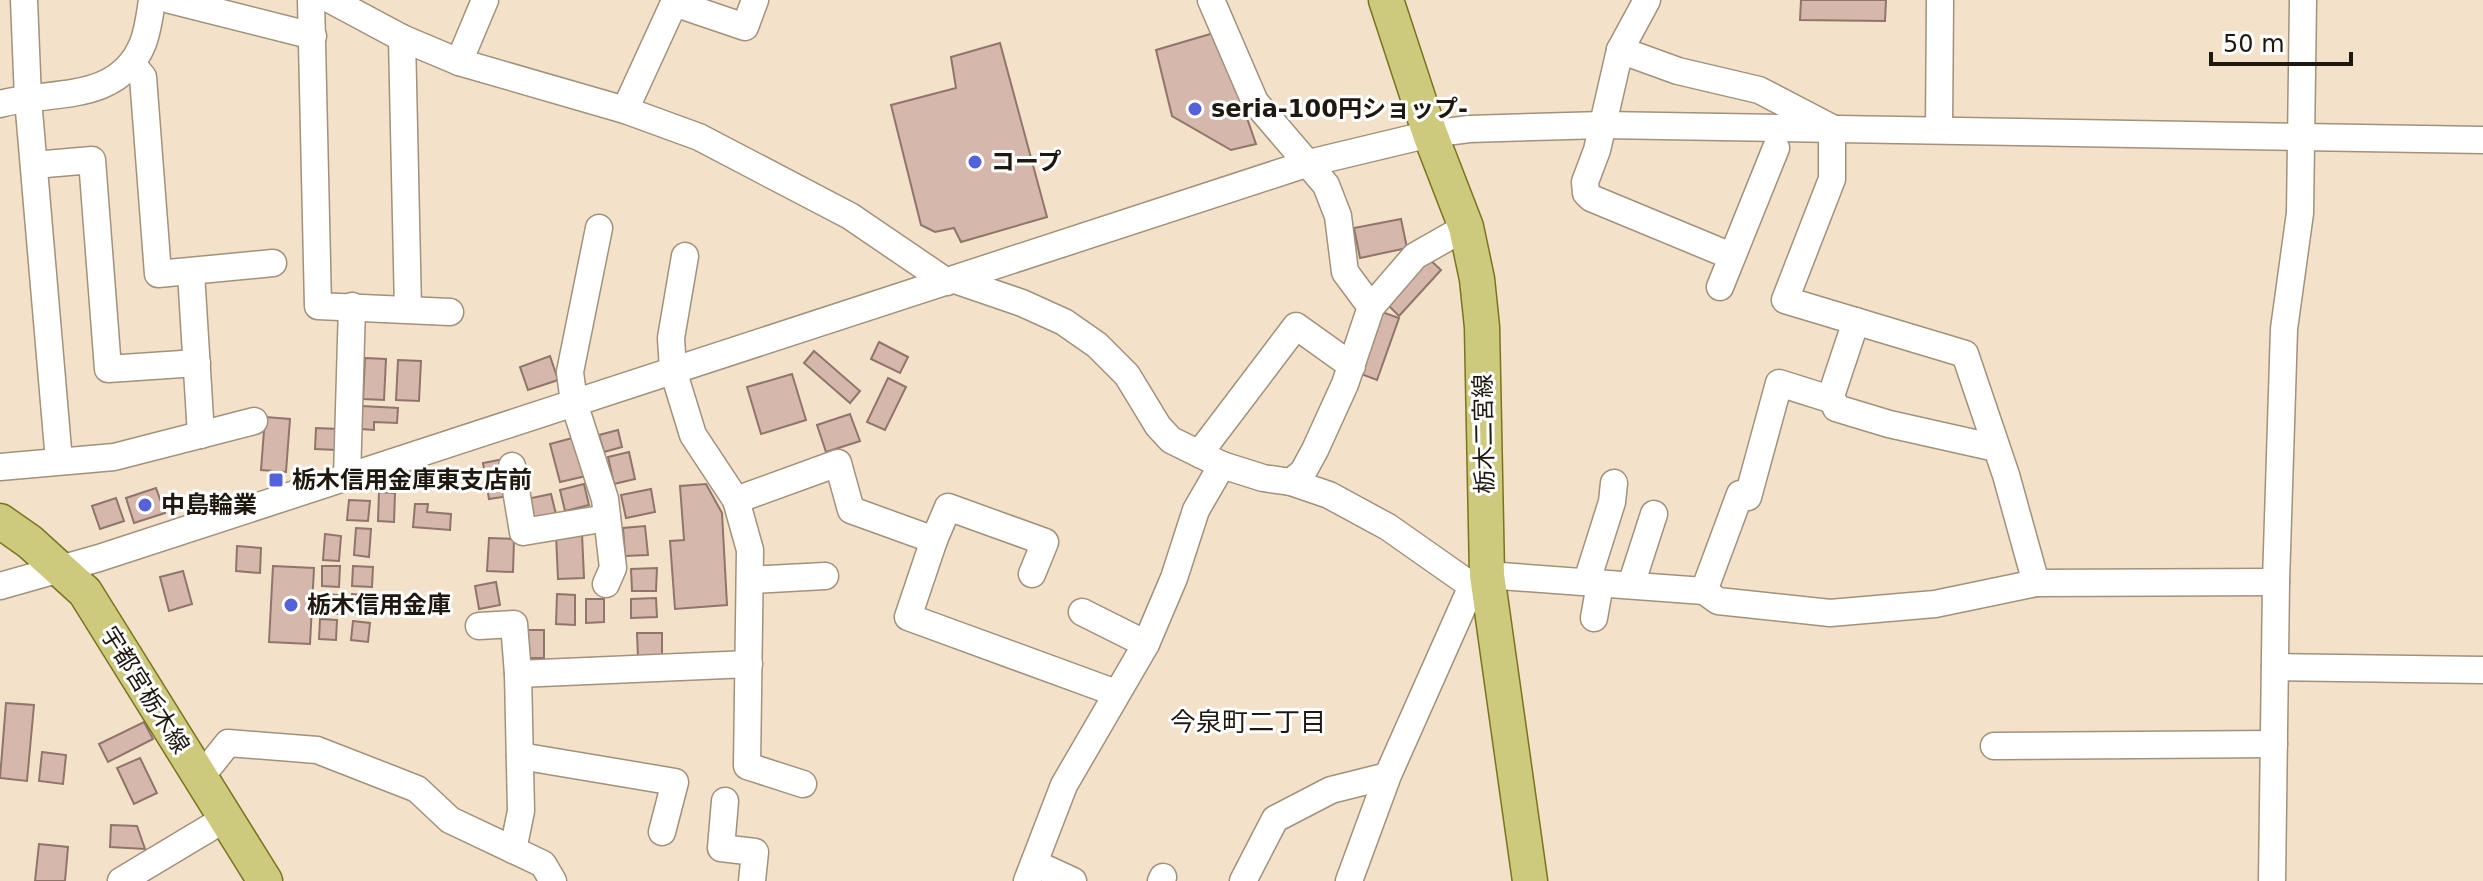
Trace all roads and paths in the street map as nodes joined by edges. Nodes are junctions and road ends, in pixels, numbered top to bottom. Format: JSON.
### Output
{"nodes":[{"id":1,"x":24,"y":0,"type":"edge"},
{"id":2,"x":152,"y":0,"type":"edge"},
{"id":3,"x":170,"y":0,"type":"edge"},
{"id":4,"x":311,"y":0,"type":"edge"},
{"id":5,"x":331,"y":0,"type":"edge"},
{"id":6,"x":485,"y":0,"type":"edge"},
{"id":7,"x":755,"y":0,"type":"edge"},
{"id":8,"x":1211,"y":0,"type":"edge"},
{"id":9,"x":1386,"y":0,"type":"edge"},
{"id":10,"x":1647,"y":0,"type":"edge"},
{"id":11,"x":1940,"y":0,"type":"edge"},
{"id":12,"x":2303,"y":0,"type":"edge"},
{"id":13,"x":313,"y":36,"type":"junction"},
{"id":14,"x":402,"y":38,"type":"junction"},
{"id":15,"x":1620,"y":50,"type":"junction"},
{"id":16,"x":459,"y":62,"type":"junction"},
{"id":17,"x":132,"y":64,"type":"junction"},
{"id":18,"x":28,"y":99,"type":"junction"},
{"id":19,"x":0,"y":104,"type":"edge"},
{"id":20,"x":625,"y":110,"type":"junction"},
{"id":21,"x":1603,"y":125,"type":"junction"},
{"id":22,"x":1832,"y":128,"type":"junction"},
{"id":23,"x":1939,"y":129,"type":"junction"},
{"id":24,"x":1430,"y":134,"type":"junction"},
{"id":25,"x":2303,"y":135,"type":"junction"},
{"id":26,"x":2483,"y":140,"type":"edge"},
{"id":27,"x":1776,"y":148,"type":"dead end"},
{"id":28,"x":1309,"y":163,"type":"junction"},
{"id":29,"x":34,"y":165,"type":"junction"},
{"id":30,"x":1466,"y":227,"type":"junction"},
{"id":31,"x":599,"y":228,"type":"dead end"},
{"id":32,"x":685,"y":256,"type":"dead end"},
{"id":33,"x":1731,"y":256,"type":"junction"},
{"id":34,"x":273,"y":263,"type":"dead end"},
{"id":35,"x":191,"y":273,"type":"junction"},
{"id":36,"x":951,"y":281,"type":"junction"},
{"id":37,"x":1720,"y":287,"type":"dead end"},
{"id":38,"x":352,"y":306,"type":"junction"},
{"id":39,"x":1371,"y":307,"type":"junction"},
{"id":40,"x":408,"y":309,"type":"junction"},
{"id":41,"x":450,"y":312,"type":"dead end"},
{"id":42,"x":1856,"y":321,"type":"junction"},
{"id":43,"x":197,"y":363,"type":"junction"},
{"id":44,"x":1352,"y":366,"type":"junction"},
{"id":45,"x":673,"y":370,"type":"junction"},
{"id":46,"x":1833,"y":400,"type":"junction"},
{"id":47,"x":574,"y":403,"type":"junction"},
{"id":48,"x":254,"y":421,"type":"dead end"},
{"id":49,"x":201,"y":435,"type":"junction"},
{"id":50,"x":1996,"y":448,"type":"junction"},
{"id":51,"x":1211,"y":459,"type":"junction"},
{"id":52,"x":59,"y":461,"type":"junction"},
{"id":53,"x":512,"y":466,"type":"dead end"},
{"id":54,"x":0,"y":467,"type":"edge"},
{"id":55,"x":347,"y":478,"type":"junction"},
{"id":56,"x":1291,"y":482,"type":"junction"},
{"id":57,"x":1614,"y":483,"type":"dead end"},
{"id":58,"x":736,"y":500,"type":"junction"},
{"id":59,"x":1654,"y":514,"type":"dead end"},
{"id":60,"x":607,"y":518,"type":"junction"},
{"id":61,"x":0,"y":521,"type":"edge"},
{"id":62,"x":934,"y":540,"type":"junction"},
{"id":63,"x":59,"y":569,"type":"junction"},
{"id":64,"x":1032,"y":574,"type":"dead end"},
{"id":65,"x":825,"y":576,"type":"dead end"},
{"id":66,"x":750,"y":580,"type":"junction"},
{"id":67,"x":1480,"y":580,"type":"junction"},
{"id":68,"x":1594,"y":582,"type":"junction"},
{"id":69,"x":2276,"y":582,"type":"junction"},
{"id":70,"x":2036,"y":583,"type":"junction"},
{"id":71,"x":606,"y":584,"type":"dead end"},
{"id":72,"x":1631,"y":585,"type":"junction"},
{"id":73,"x":0,"y":586,"type":"edge"},
{"id":74,"x":1704,"y":591,"type":"junction"},
{"id":75,"x":1082,"y":612,"type":"dead end"},
{"id":76,"x":1594,"y":618,"type":"dead end"},
{"id":77,"x":479,"y":626,"type":"dead end"},
{"id":78,"x":1146,"y":644,"type":"junction"},
{"id":79,"x":749,"y":664,"type":"junction"},
{"id":80,"x":2275,"y":667,"type":"junction"},
{"id":81,"x":2483,"y":670,"type":"edge"},
{"id":82,"x":518,"y":674,"type":"junction"},
{"id":83,"x":1116,"y":693,"type":"junction"},
{"id":84,"x":2274,"y":744,"type":"junction"},
{"id":85,"x":1994,"y":746,"type":"dead end"},
{"id":86,"x":520,"y":756,"type":"junction"},
{"id":87,"x":1387,"y":776,"type":"junction"},
{"id":88,"x":200,"y":778,"type":"junction"},
{"id":89,"x":803,"y":784,"type":"dead end"},
{"id":90,"x":725,"y":801,"type":"dead end"},
{"id":91,"x":226,"y":818,"type":"junction"},
{"id":92,"x":662,"y":832,"type":"dead end"},
{"id":93,"x":513,"y":850,"type":"junction"},
{"id":94,"x":1030,"y":872,"type":"edge"},
{"id":95,"x":121,"y":881,"type":"edge"},
{"id":96,"x":265,"y":881,"type":"edge"},
{"id":97,"x":553,"y":881,"type":"edge"},
{"id":98,"x":752,"y":881,"type":"edge"},
{"id":99,"x":1073,"y":881,"type":"edge"},
{"id":100,"x":1243,"y":881,"type":"edge"},
{"id":101,"x":1349,"y":881,"type":"edge"},
{"id":102,"x":1530,"y":881,"type":"edge"},
{"id":103,"x":2272,"y":881,"type":"edge"}],
"edges":[{"from":1,"to":18,"type":"street"},
{"from":2,"to":17,"type":"street"},
{"from":3,"to":13,"type":"street"},
{"from":4,"to":13,"type":"street"},
{"from":5,"to":14,"type":"street"},
{"from":6,"to":16,"type":"street"},
{"from":7,"to":20,"type":"street"},
{"from":8,"to":28,"type":"street"},
{"from":9,"to":24,"type":"main road","name":"栃木二宮線"},
{"from":10,"to":15,"type":"street"},
{"from":11,"to":23,"type":"street"},
{"from":12,"to":25,"type":"street"},
{"from":13,"to":38,"type":"street"},
{"from":14,"to":16,"type":"street"},
{"from":14,"to":40,"type":"street"},
{"from":15,"to":21,"type":"street"},
{"from":15,"to":22,"type":"street"},
{"from":16,"to":20,"type":"street"},
{"from":17,"to":18,"type":"street"},
{"from":17,"to":35,"type":"street"},
{"from":18,"to":19,"type":"street"},
{"from":18,"to":29,"type":"street"},
{"from":20,"to":36,"type":"street"},
{"from":21,"to":22,"type":"street"},
{"from":21,"to":24,"type":"street"},
{"from":21,"to":33,"type":"street"},
{"from":22,"to":23,"type":"street"},
{"from":22,"to":42,"type":"street"},
{"from":23,"to":25,"type":"street"},
{"from":24,"to":28,"type":"street"},
{"from":24,"to":30,"type":"main road","name":"栃木二宮線"},
{"from":25,"to":26,"type":"street"},
{"from":25,"to":69,"type":"street"},
{"from":27,"to":33,"type":"street"},
{"from":28,"to":36,"type":"street"},
{"from":28,"to":39,"type":"street"},
{"from":29,"to":43,"type":"street"},
{"from":29,"to":52,"type":"street"},
{"from":30,"to":39,"type":"street"},
{"from":30,"to":67,"type":"main road","name":"栃木二宮線"},
{"from":31,"to":47,"type":"street"},
{"from":32,"to":45,"type":"street"},
{"from":33,"to":37,"type":"street"},
{"from":34,"to":35,"type":"street"},
{"from":35,"to":43,"type":"street"},
{"from":36,"to":45,"type":"street"},
{"from":36,"to":51,"type":"street"},
{"from":38,"to":40,"type":"street"},
{"from":38,"to":55,"type":"street"},
{"from":39,"to":44,"type":"street"},
{"from":40,"to":41,"type":"street"},
{"from":42,"to":46,"type":"street"},
{"from":42,"to":50,"type":"street"},
{"from":43,"to":49,"type":"street"},
{"from":44,"to":51,"type":"street"},
{"from":44,"to":56,"type":"street"},
{"from":45,"to":47,"type":"street"},
{"from":45,"to":58,"type":"street"},
{"from":46,"to":50,"type":"street"},
{"from":46,"to":74,"type":"street"},
{"from":47,"to":55,"type":"street"},
{"from":47,"to":60,"type":"street"},
{"from":48,"to":49,"type":"street"},
{"from":49,"to":52,"type":"street"},
{"from":50,"to":70,"type":"street"},
{"from":51,"to":56,"type":"street"},
{"from":51,"to":78,"type":"street"},
{"from":52,"to":54,"type":"street"},
{"from":53,"to":60,"type":"street"},
{"from":55,"to":63,"type":"street"},
{"from":56,"to":67,"type":"street"},
{"from":57,"to":68,"type":"street"},
{"from":58,"to":62,"type":"street"},
{"from":58,"to":66,"type":"street"},
{"from":59,"to":72,"type":"street"},
{"from":60,"to":71,"type":"street"},
{"from":61,"to":63,"type":"main road","name":"宇都宮栃木線"},
{"from":62,"to":64,"type":"street"},
{"from":62,"to":83,"type":"street"},
{"from":63,"to":73,"type":"street"},
{"from":63,"to":88,"type":"main road","name":"宇都宮栃木線"},
{"from":65,"to":66,"type":"street"},
{"from":66,"to":79,"type":"street"},
{"from":67,"to":68,"type":"street"},
{"from":67,"to":87,"type":"street"},
{"from":67,"to":102,"type":"main road","name":"栃木二宮線"},
{"from":68,"to":72,"type":"street"},
{"from":68,"to":76,"type":"street"},
{"from":69,"to":70,"type":"street"},
{"from":69,"to":80,"type":"street"},
{"from":70,"to":74,"type":"street"},
{"from":72,"to":74,"type":"street"},
{"from":75,"to":78,"type":"street"},
{"from":77,"to":82,"type":"street"},
{"from":78,"to":83,"type":"street"},
{"from":79,"to":82,"type":"street"},
{"from":79,"to":89,"type":"street"},
{"from":80,"to":81,"type":"street"},
{"from":80,"to":84,"type":"street"},
{"from":82,"to":86,"type":"street"},
{"from":83,"to":94,"type":"street"},
{"from":84,"to":85,"type":"street"},
{"from":84,"to":103,"type":"street"},
{"from":86,"to":92,"type":"street"},
{"from":86,"to":93,"type":"street"},
{"from":87,"to":100,"type":"street"},
{"from":87,"to":101,"type":"street"},
{"from":88,"to":91,"type":"main road","name":"宇都宮栃木線"},
{"from":88,"to":93,"type":"street"},
{"from":90,"to":98,"type":"street"},
{"from":91,"to":95,"type":"street"},
{"from":91,"to":96,"type":"main road","name":"宇都宮栃木線"},
{"from":93,"to":97,"type":"street"},
{"from":94,"to":99,"type":"street"}]}
